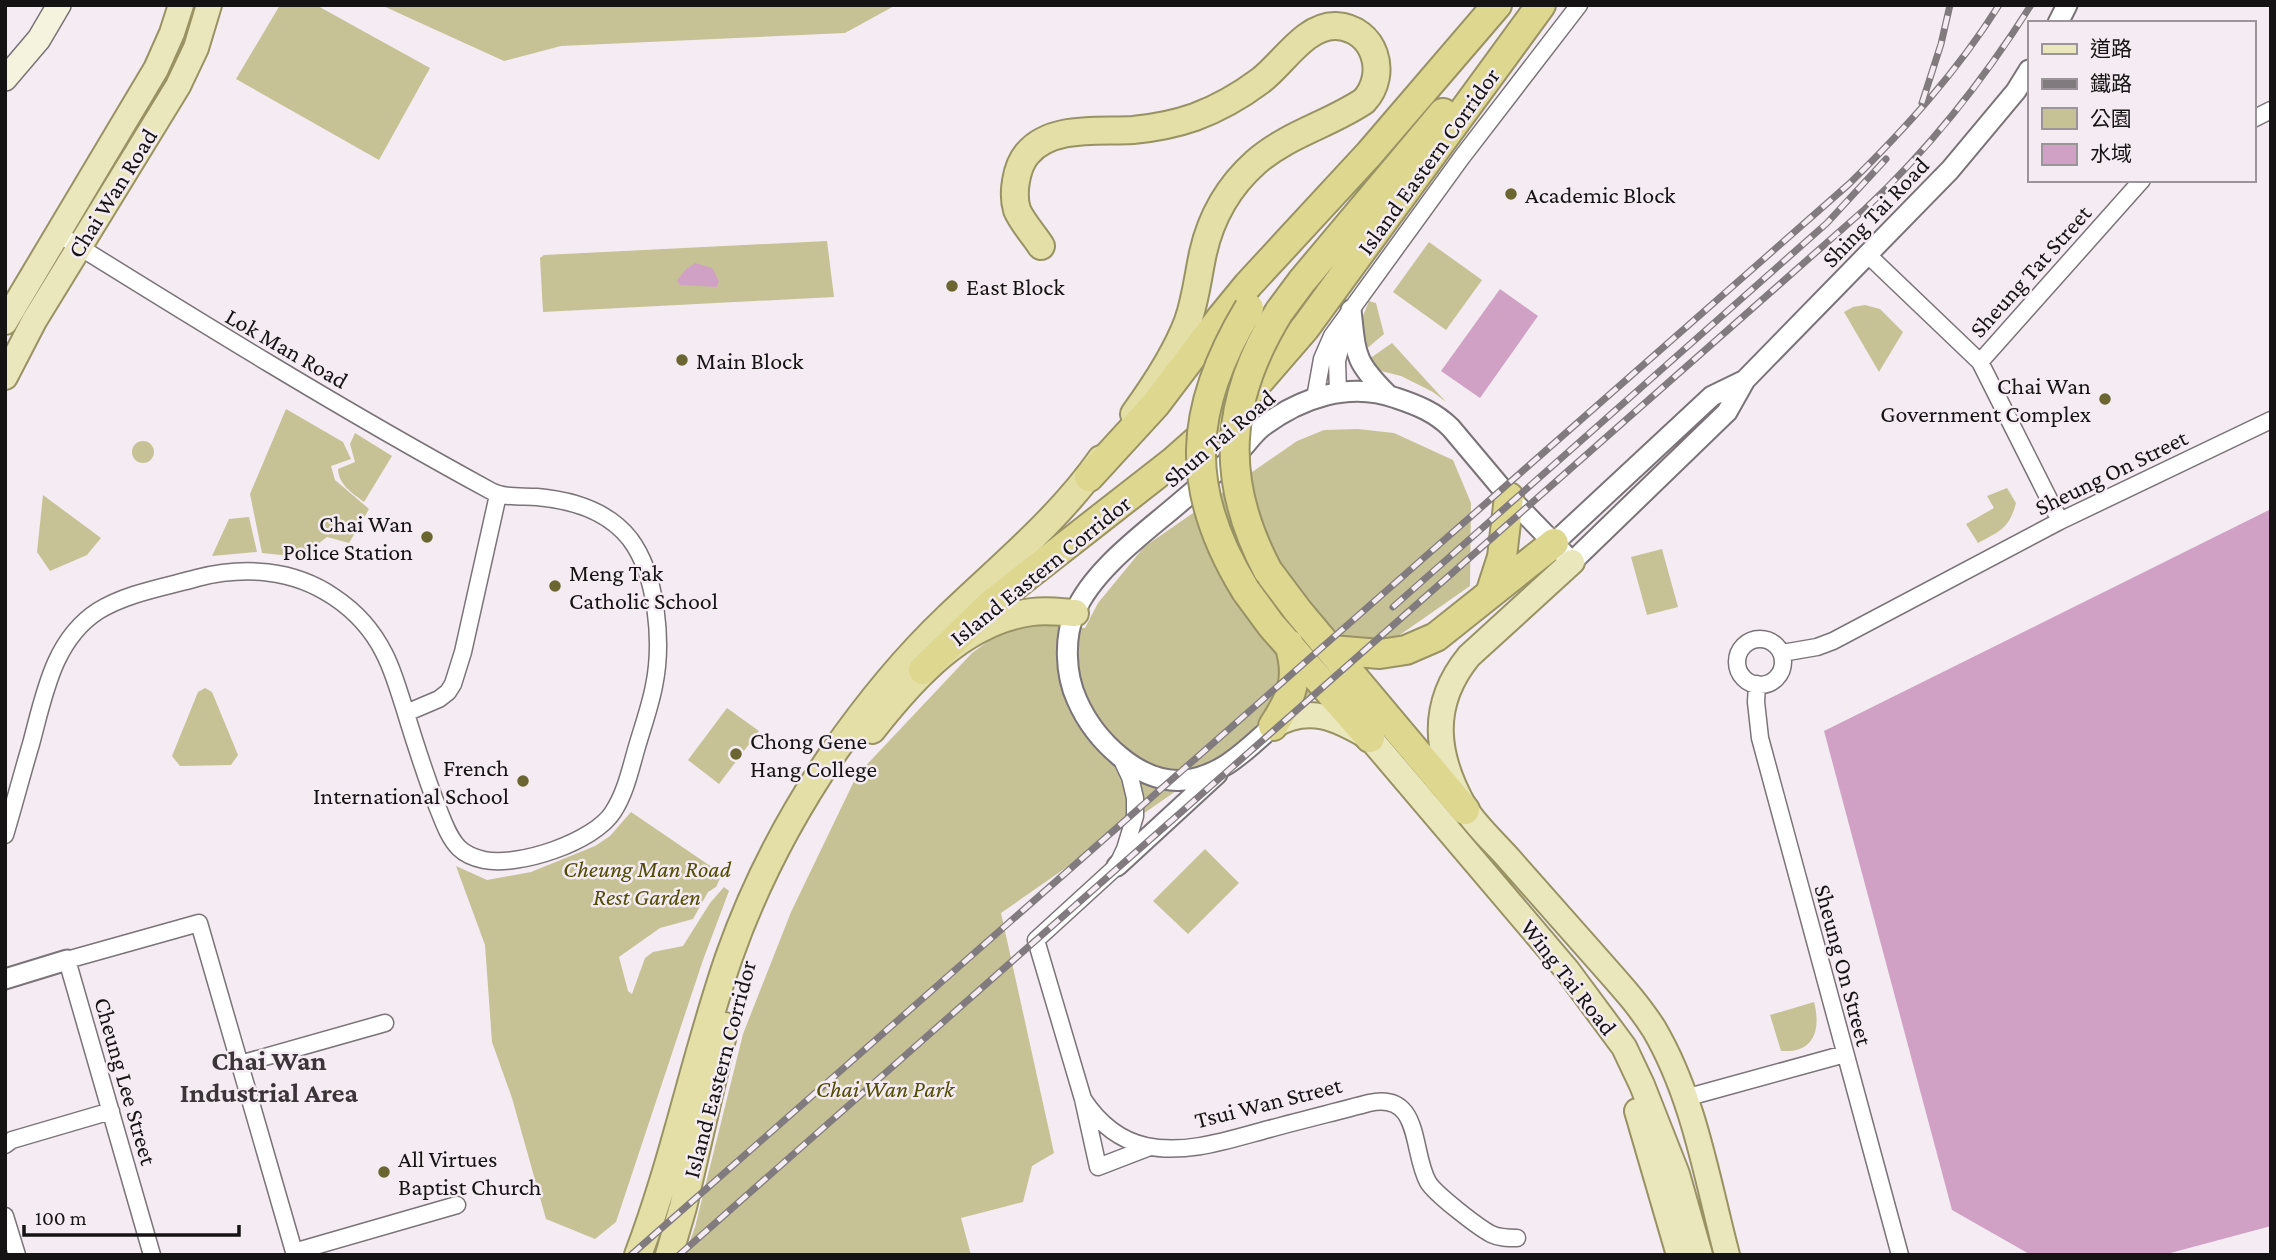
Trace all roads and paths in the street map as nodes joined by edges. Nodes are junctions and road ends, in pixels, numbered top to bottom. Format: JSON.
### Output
{"nodes":[{"id":1,"x":59,"y":5,"type":"edge"},
{"id":2,"x":181,"y":5,"type":"edge"},
{"id":3,"x":209,"y":5,"type":"edge"},
{"id":4,"x":1497,"y":5,"type":"edge"},
{"id":5,"x":1539,"y":5,"type":"edge"},
{"id":6,"x":1579,"y":5,"type":"edge"},
{"id":7,"x":2067,"y":5,"type":"edge"},
{"id":8,"x":2059,"y":21,"type":"edge"},
{"id":9,"x":2028,"y":72,"type":"edge"},
{"id":10,"x":5,"y":79,"type":"edge"},
{"id":11,"x":2271,"y":110,"type":"edge"},
{"id":12,"x":2255,"y":118,"type":"edge"},
{"id":13,"x":1370,"y":153,"type":"junction"},
{"id":14,"x":2140,"y":182,"type":"edge"},
{"id":15,"x":57,"y":233,"type":"junction"},
{"id":16,"x":1041,"y":246,"type":"dead end"},
{"id":17,"x":79,"y":247,"type":"junction"},
{"id":18,"x":1868,"y":255,"type":"junction"},
{"id":19,"x":1351,"y":310,"type":"junction"},
{"id":20,"x":5,"y":322,"type":"edge"},
{"id":21,"x":1980,"y":362,"type":"junction"},
{"id":22,"x":5,"y":377,"type":"edge"},
{"id":23,"x":1745,"y":380,"type":"junction"},
{"id":24,"x":1338,"y":393,"type":"junction"},
{"id":25,"x":1387,"y":394,"type":"junction"},
{"id":26,"x":1315,"y":398,"type":"junction"},
{"id":27,"x":2271,"y":420,"type":"edge"},
{"id":28,"x":1089,"y":477,"type":"junction"},
{"id":29,"x":498,"y":495,"type":"junction"},
{"id":30,"x":1509,"y":497,"type":"junction"},
{"id":31,"x":2060,"y":521,"type":"junction"},
{"id":32,"x":1563,"y":552,"type":"junction"},
{"id":33,"x":1490,"y":594,"type":"junction"},
{"id":34,"x":1074,"y":613,"type":"junction"},
{"id":35,"x":1289,"y":644,"type":"junction"},
{"id":36,"x":1331,"y":650,"type":"junction"},
{"id":37,"x":1782,"y":653,"type":"junction"},
{"id":38,"x":923,"y":670,"type":"junction"},
{"id":39,"x":1757,"y":684,"type":"junction"},
{"id":40,"x":406,"y":713,"type":"junction"},
{"id":41,"x":1273,"y":726,"type":"junction"},
{"id":42,"x":1370,"y":738,"type":"junction"},
{"id":43,"x":1121,"y":756,"type":"junction"},
{"id":44,"x":1223,"y":769,"type":"junction"},
{"id":45,"x":1465,"y":810,"type":"junction"},
{"id":46,"x":5,"y":835,"type":"edge"},
{"id":47,"x":1117,"y":866,"type":"junction"},
{"id":48,"x":67,"y":960,"type":"junction"},
{"id":49,"x":5,"y":979,"type":"edge"},
{"id":50,"x":385,"y":1023,"type":"dead end"},
{"id":51,"x":1623,"y":1047,"type":"junction"},
{"id":52,"x":1845,"y":1054,"type":"junction"},
{"id":53,"x":240,"y":1064,"type":"junction"},
{"id":54,"x":1685,"y":1098,"type":"junction"},
{"id":55,"x":1083,"y":1099,"type":"junction"},
{"id":56,"x":111,"y":1111,"type":"junction"},
{"id":57,"x":1120,"y":1135,"type":"junction"},
{"id":58,"x":5,"y":1145,"type":"edge"},
{"id":59,"x":1150,"y":1147,"type":"junction"},
{"id":60,"x":1115,"y":1160,"type":"junction"},
{"id":61,"x":457,"y":1205,"type":"dead end"},
{"id":62,"x":5,"y":1216,"type":"edge"},
{"id":63,"x":1517,"y":1238,"type":"dead end"},
{"id":64,"x":295,"y":1254,"type":"edge"},
{"id":65,"x":17,"y":1255,"type":"edge"},
{"id":66,"x":152,"y":1255,"type":"edge"},
{"id":67,"x":639,"y":1255,"type":"edge"},
{"id":68,"x":669,"y":1255,"type":"edge"},
{"id":69,"x":1679,"y":1255,"type":"edge"},
{"id":70,"x":1700,"y":1255,"type":"edge"},
{"id":71,"x":1727,"y":1255,"type":"edge"},
{"id":72,"x":1900,"y":1255,"type":"edge"}],
"edges":[{"from":1,"to":10,"type":"main road"},
{"from":2,"to":15,"type":"main road","name":"Chai Wan Road"},
{"from":3,"to":17,"type":"main road","name":"Chai Wan Road"},
{"from":4,"to":13,"type":"highway","name":"Island Eastern Corridor"},
{"from":5,"to":36,"type":"highway","bridge":true},
{"from":5,"to":38,"type":"highway","name":"Island Eastern Corridor"},
{"from":6,"to":19,"type":"street"},
{"from":7,"to":8,"type":"street"},
{"from":9,"to":18,"type":"street","name":"Shing Tai Road"},
{"from":11,"to":12,"type":"street"},
{"from":13,"to":28,"type":"highway","name":"Island Eastern Corridor"},
{"from":13,"to":35,"type":"highway","bridge":true},
{"from":14,"to":21,"type":"street","name":"Sheung Tat Street"},
{"from":15,"to":17,"type":"street","name":"Lok Man Road"},
{"from":15,"to":20,"type":"main road","name":"Chai Wan Road"},
{"from":16,"to":28,"type":"highway"},
{"from":17,"to":22,"type":"main road","name":"Chai Wan Road"},
{"from":17,"to":29,"type":"street","name":"Lok Man Road"},
{"from":18,"to":21,"type":"street"},
{"from":18,"to":23,"type":"street","name":"Shing Tai Road"},
{"from":19,"to":24,"type":"street"},
{"from":19,"to":25,"type":"street"},
{"from":19,"to":26,"type":"street"},
{"from":21,"to":31,"type":"street"},
{"from":23,"to":32,"type":"street","name":"Shing Tai Road"},
{"from":23,"to":32,"type":"street","name":"Shing Tai Road"},
{"from":24,"to":25,"type":"street","name":"Shun Tai Road"},
{"from":24,"to":26,"type":"street","name":"Shun Tai Road"},
{"from":25,"to":30,"type":"street","name":"Shun Tai Road"},
{"from":26,"to":34,"type":"street","name":"Shun Tai Road"},
{"from":27,"to":31,"type":"street","name":"Sheung On Street"},
{"from":28,"to":67,"type":"highway","name":"Island Eastern Corridor"},
{"from":29,"to":40,"type":"street"},
{"from":29,"to":40,"type":"street"},
{"from":30,"to":32,"type":"street","name":"Shun Tai Road"},
{"from":30,"to":33,"type":"highway"},
{"from":31,"to":37,"type":"street","name":"Sheung On Street"},
{"from":32,"to":33,"type":"highway"},
{"from":32,"to":45,"type":"main road","name":"Wing Tai Road"},
{"from":33,"to":36,"type":"highway"},
{"from":34,"to":38,"type":"highway"},
{"from":34,"to":43,"type":"street","name":"Shun Tai Road"},
{"from":35,"to":41,"type":"highway"},
{"from":35,"to":42,"type":"highway"},
{"from":36,"to":45,"type":"highway"},
{"from":37,"to":39,"type":"street"},
{"from":37,"to":39,"type":"street"},
{"from":38,"to":68,"type":"highway","name":"Island Eastern Corridor"},
{"from":39,"to":52,"type":"street","name":"Sheung On Street"},
{"from":40,"to":46,"type":"street"},
{"from":41,"to":42,"type":"main road"},
{"from":41,"to":44,"type":"street"},
{"from":42,"to":51,"type":"main road","name":"Wing Tai Road"},
{"from":43,"to":44,"type":"street"},
{"from":43,"to":47,"type":"street","name":"Tsui Wan Street"},
{"from":44,"to":47,"type":"street"},
{"from":45,"to":54,"type":"main road","name":"Wing Tai Road"},
{"from":47,"to":55,"type":"street","name":"Tsui Wan Street"},
{"from":48,"to":49,"type":"street"},
{"from":48,"to":53,"type":"street"},
{"from":48,"to":56,"type":"street","name":"Cheung Lee Street"},
{"from":50,"to":53,"type":"street"},
{"from":51,"to":69,"type":"main road"},
{"from":51,"to":70,"type":"main road","name":"Wing Tai Road"},
{"from":52,"to":54,"type":"street"},
{"from":52,"to":72,"type":"street","name":"Sheung On Street"},
{"from":53,"to":64,"type":"street"},
{"from":54,"to":71,"type":"main road","name":"Wing Tai Road"},
{"from":55,"to":57,"type":"street","name":"Tsui Wan Street"},
{"from":55,"to":60,"type":"street","name":"Tsui Wan Street"},
{"from":56,"to":58,"type":"street"},
{"from":56,"to":66,"type":"street","name":"Cheung Lee Street"},
{"from":57,"to":59,"type":"street","name":"Tsui Wan Street"},
{"from":57,"to":60,"type":"street"},
{"from":59,"to":60,"type":"street","name":"Tsui Wan Street"},
{"from":59,"to":63,"type":"street","name":"Tsui Wan Street"},
{"from":61,"to":64,"type":"street"},
{"from":62,"to":65,"type":"street"}]}
